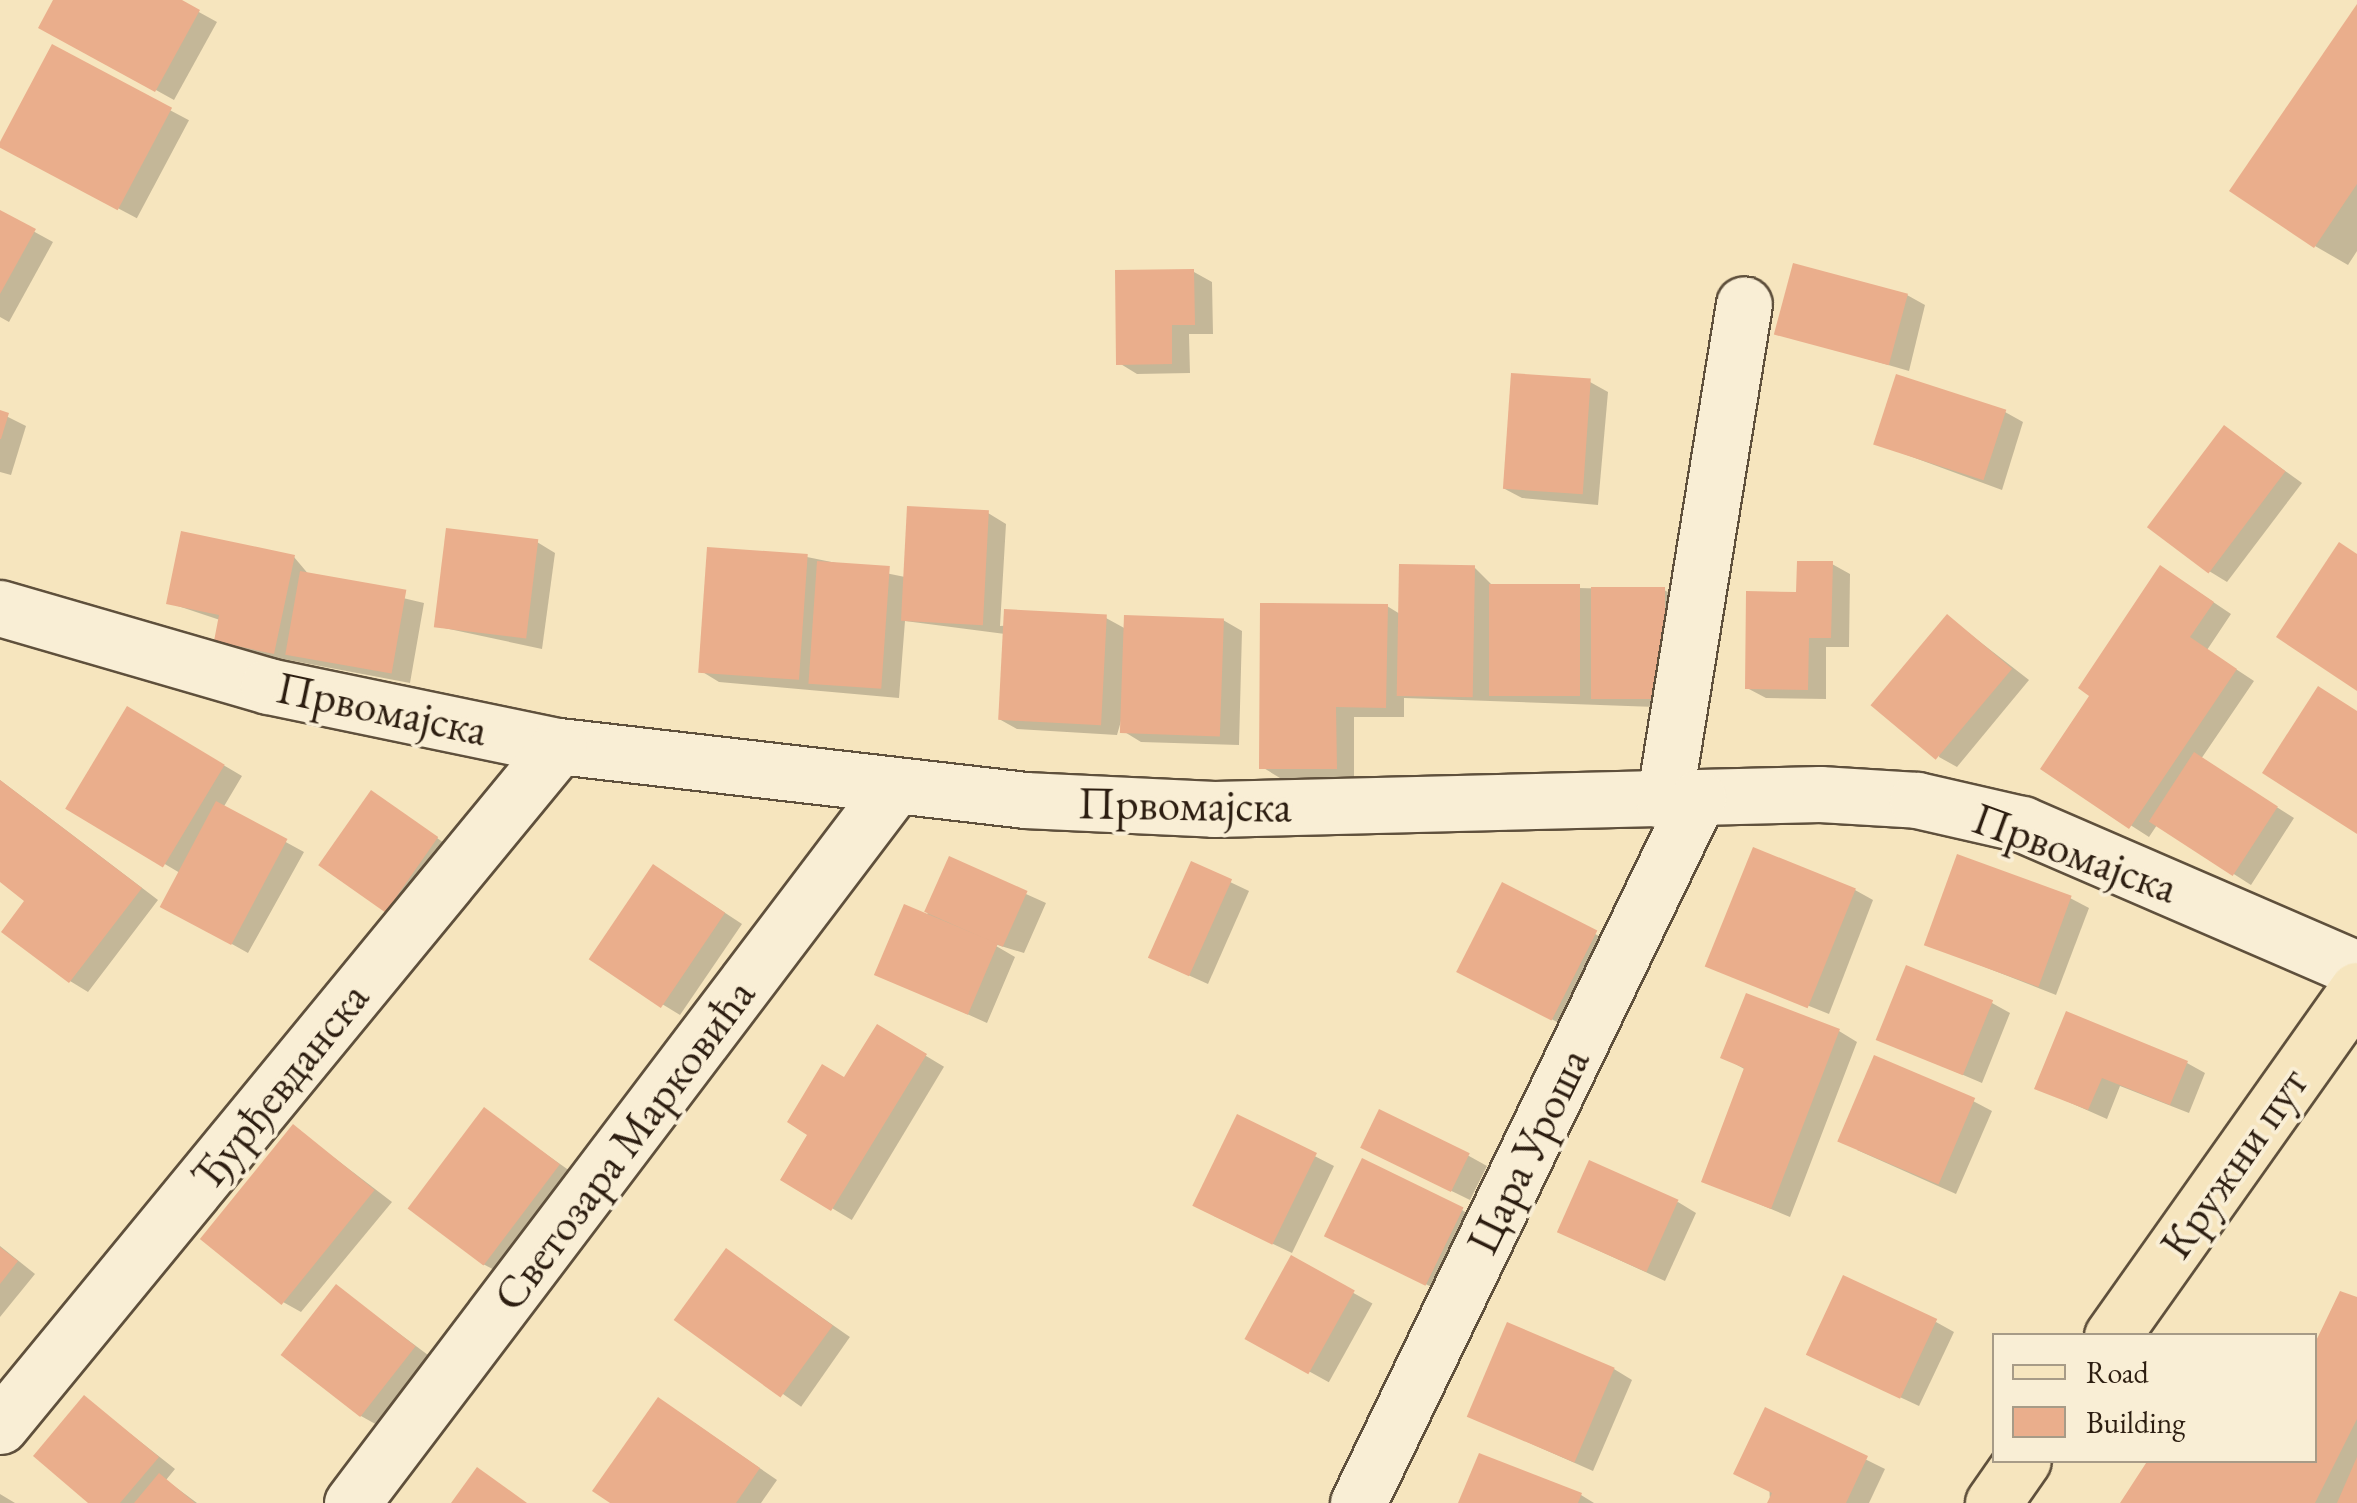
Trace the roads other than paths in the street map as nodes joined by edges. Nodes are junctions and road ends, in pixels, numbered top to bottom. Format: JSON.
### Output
{"nodes":[{"id":1,"x":1744,"y":304,"type":"dead end"},
{"id":2,"x":0,"y":608,"type":"edge"},
{"id":3,"x":559,"y":746,"type":"junction"},
{"id":4,"x":894,"y":787,"type":"junction"},
{"id":5,"x":1681,"y":799,"type":"junction"},
{"id":6,"x":2357,"y":969,"type":"edge"},
{"id":7,"x":2357,"y":990,"type":"edge"},
{"id":8,"x":2114,"y":1333,"type":"edge"},
{"id":9,"x":0,"y":1426,"type":"edge"},
{"id":10,"x":2021,"y":1463,"type":"edge"},
{"id":11,"x":352,"y":1503,"type":"edge"},
{"id":12,"x":1358,"y":1503,"type":"edge"},
{"id":13,"x":1993,"y":1503,"type":"edge"}],
"edges":[{"from":1,"to":5,"type":"street","name":"Цара Уроша"},
{"from":2,"to":3,"type":"street","name":"Првомајска"},
{"from":3,"to":4,"type":"street","name":"Првомајска"},
{"from":3,"to":9,"type":"street","name":"Ђурђевданска"},
{"from":4,"to":5,"type":"street","name":"Првомајска"},
{"from":4,"to":11,"type":"street","name":"Светозара Марковића"},
{"from":5,"to":6,"type":"street","name":"Првомајска"},
{"from":5,"to":12,"type":"street","name":"Цара Уроша"},
{"from":7,"to":8,"type":"main road","name":"Кружни пут"},
{"from":10,"to":13,"type":"main road"}]}
